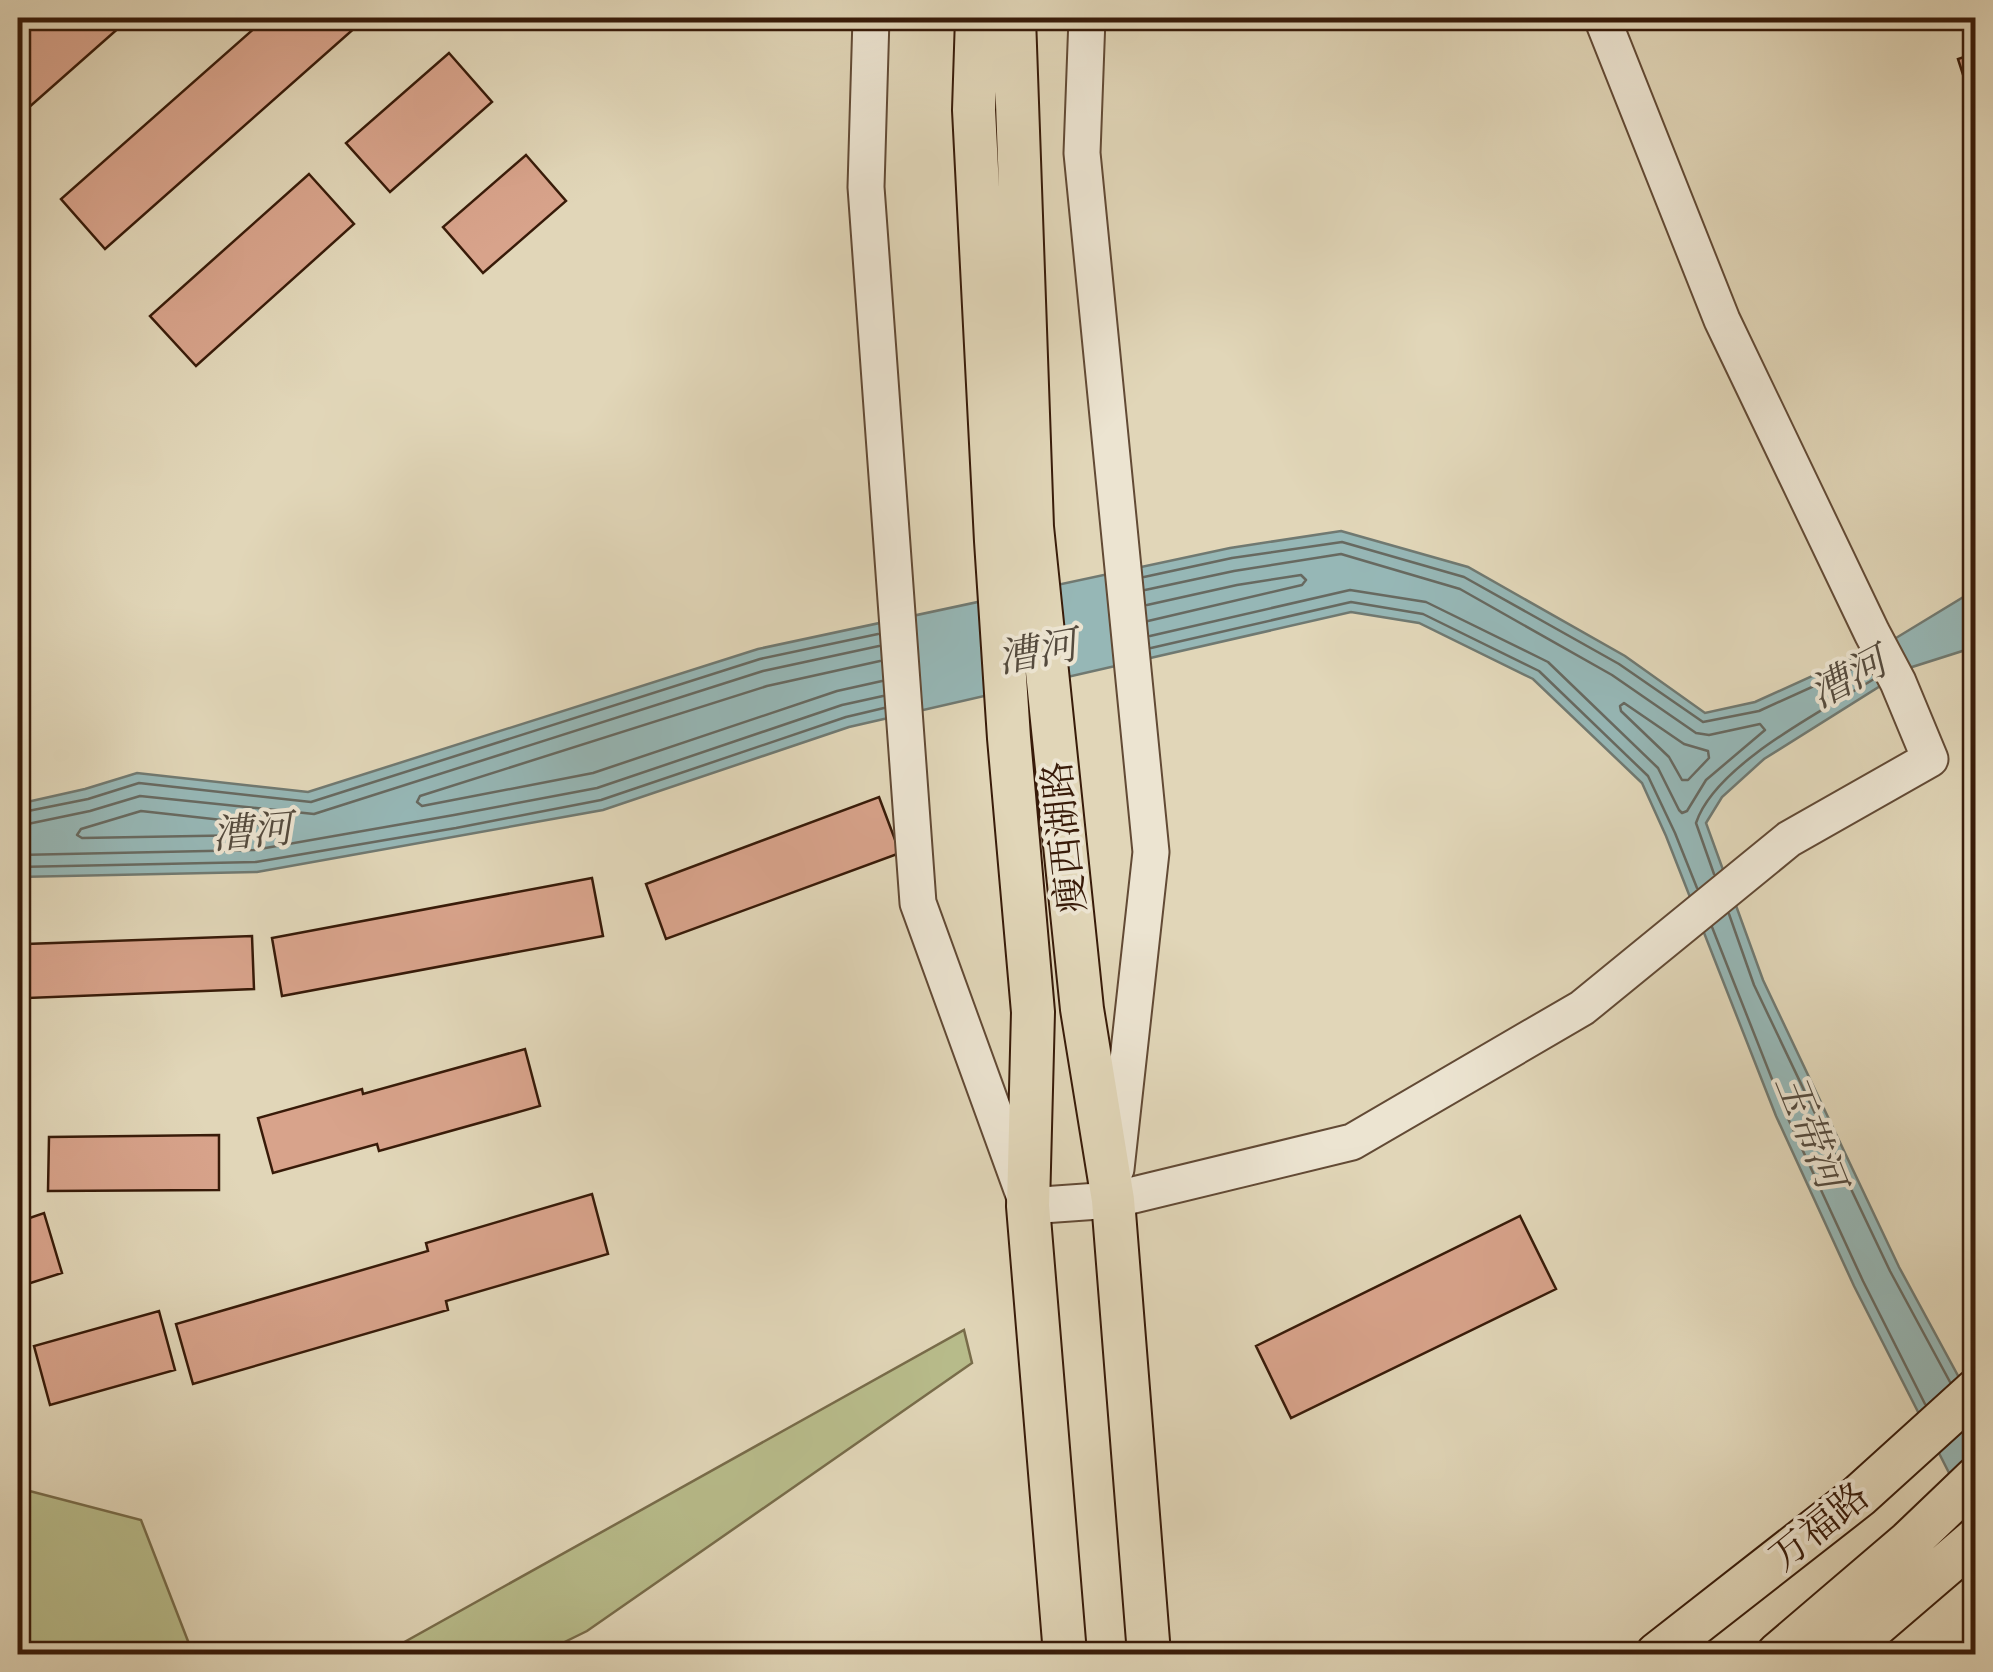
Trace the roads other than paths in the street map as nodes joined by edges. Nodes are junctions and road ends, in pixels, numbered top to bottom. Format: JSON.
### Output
{"nodes":[{"id":1,"x":871,"y":18,"type":"edge"},
{"id":2,"x":977,"y":18,"type":"edge"},
{"id":3,"x":1014,"y":18,"type":"edge"},
{"id":4,"x":1087,"y":18,"type":"edge"},
{"id":5,"x":1602,"y":18,"type":"edge"},
{"id":6,"x":1014,"y":534,"type":"junction"},
{"id":7,"x":1113,"y":1200,"type":"junction"},
{"id":8,"x":1028,"y":1206,"type":"junction"},
{"id":9,"x":1976,"y":1390,"type":"edge"},
{"id":10,"x":1976,"y":1478,"type":"edge"},
{"id":11,"x":1976,"y":1539,"type":"edge"},
{"id":12,"x":1065,"y":1654,"type":"edge"},
{"id":13,"x":1150,"y":1654,"type":"edge"},
{"id":14,"x":1657,"y":1654,"type":"edge"},
{"id":15,"x":1778,"y":1654,"type":"edge"},
{"id":16,"x":1842,"y":1654,"type":"edge"}],
"edges":[{"from":1,"to":8,"type":"street"},
{"from":2,"to":6,"type":"main road","name":"瘦西湖路"},
{"from":3,"to":6,"type":"main road","name":"瘦西湖路"},
{"from":4,"to":7,"type":"street"},
{"from":5,"to":7,"type":"street"},
{"from":6,"to":7,"type":"main road","name":"瘦西湖路"},
{"from":6,"to":8,"type":"main road","name":"瘦西湖路"},
{"from":7,"to":8,"type":"street"},
{"from":7,"to":13,"type":"main road","name":"瘦西湖路"},
{"from":8,"to":12,"type":"main road","name":"瘦西湖路"},
{"from":9,"to":14,"type":"main road","name":"万福路"},
{"from":10,"to":15,"type":"main road"},
{"from":11,"to":16,"type":"main road"}]}
